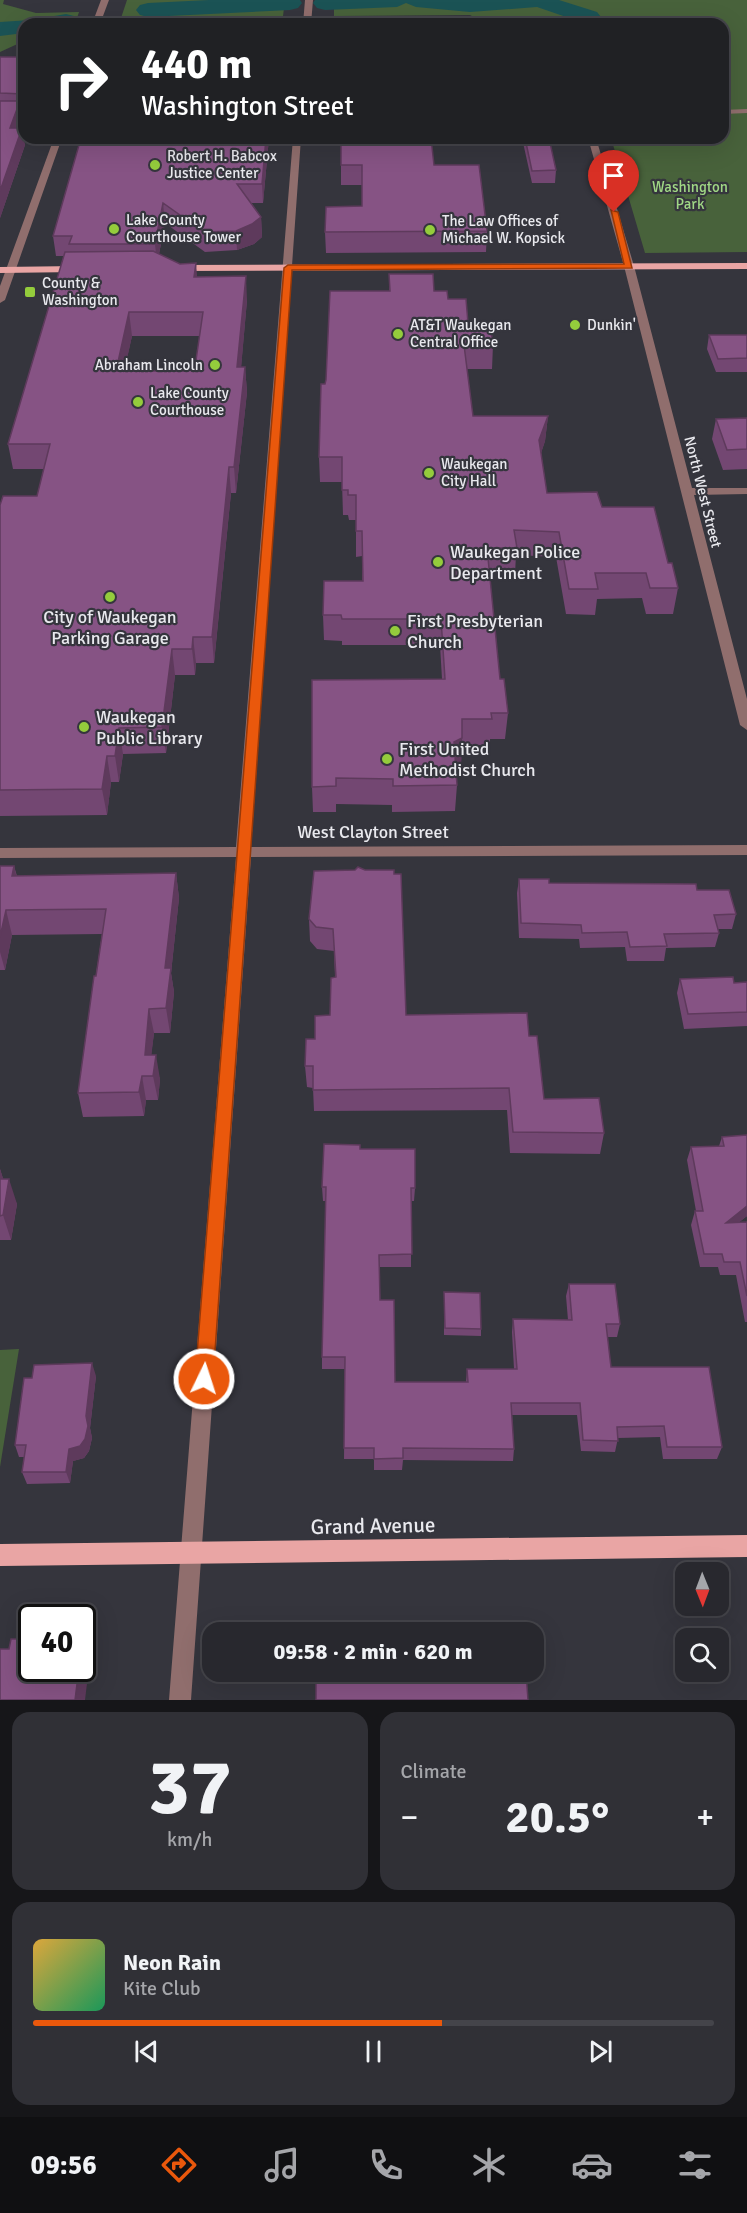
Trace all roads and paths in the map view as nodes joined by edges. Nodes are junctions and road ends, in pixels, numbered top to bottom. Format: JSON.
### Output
{"nodes":[{"id":1,"x":105,"y":0,"type":"edge"},
{"id":2,"x":309,"y":0,"type":"edge"},
{"id":3,"x":98,"y":18,"type":"edge"},
{"id":4,"x":308,"y":18,"type":"edge"},
{"id":5,"x":729,"y":111,"type":"edge"},
{"id":6,"x":747,"y":111,"type":"edge"},
{"id":7,"x":0,"y":114,"type":"edge"},
{"id":8,"x":18,"y":114,"type":"edge"},
{"id":9,"x":56,"y":144,"type":"edge"},
{"id":10,"x":297,"y":144,"type":"edge"},
{"id":11,"x":594,"y":144,"type":"edge"},
{"id":12,"x":629,"y":266,"type":"junction"},
{"id":13,"x":747,"y":266,"type":"edge"},
{"id":14,"x":165,"y":268,"type":"edge"},
{"id":15,"x":288,"y":268,"type":"junction"},
{"id":16,"x":5,"y":269,"type":"edge"},
{"id":17,"x":94,"y":269,"type":"edge"},
{"id":18,"x":0,"y":300,"type":"edge"},
{"id":19,"x":747,"y":491,"type":"edge"},
{"id":20,"x":687,"y":492,"type":"junction"},
{"id":21,"x":747,"y":725,"type":"edge"},
{"id":22,"x":747,"y":850,"type":"edge"},
{"id":23,"x":244,"y":852,"type":"junction"},
{"id":24,"x":0,"y":853,"type":"edge"},
{"id":25,"x":747,"y":1546,"type":"edge"},
{"id":26,"x":191,"y":1552,"type":"junction"},
{"id":27,"x":0,"y":1555,"type":"edge"},
{"id":28,"x":180,"y":1700,"type":"edge"}],
"edges":[{"from":1,"to":3,"type":"street"},
{"from":2,"to":4,"type":"street"},
{"from":5,"to":6,"type":"street"},
{"from":7,"to":8,"type":"street"},
{"from":9,"to":16,"type":"street"},
{"from":10,"to":15,"type":"street"},
{"from":11,"to":12,"type":"street","name":"North West Street"},
{"from":12,"to":13,"type":"main road"},
{"from":12,"to":15,"type":"main road"},
{"from":12,"to":20,"type":"street","name":"North West Street"},
{"from":14,"to":15,"type":"main road"},
{"from":15,"to":23,"type":"street"},
{"from":16,"to":17,"type":"main road"},
{"from":16,"to":18,"type":"street"},
{"from":19,"to":20,"type":"street"},
{"from":20,"to":21,"type":"street","name":"North West Street"},
{"from":22,"to":23,"type":"street","name":"West Clayton Street"},
{"from":23,"to":24,"type":"street","name":"West Clayton Street"},
{"from":23,"to":26,"type":"street"},
{"from":25,"to":26,"type":"main road","name":"Grand Avenue"},
{"from":26,"to":27,"type":"main road","name":"Grand Avenue"},
{"from":26,"to":28,"type":"street"}]}
